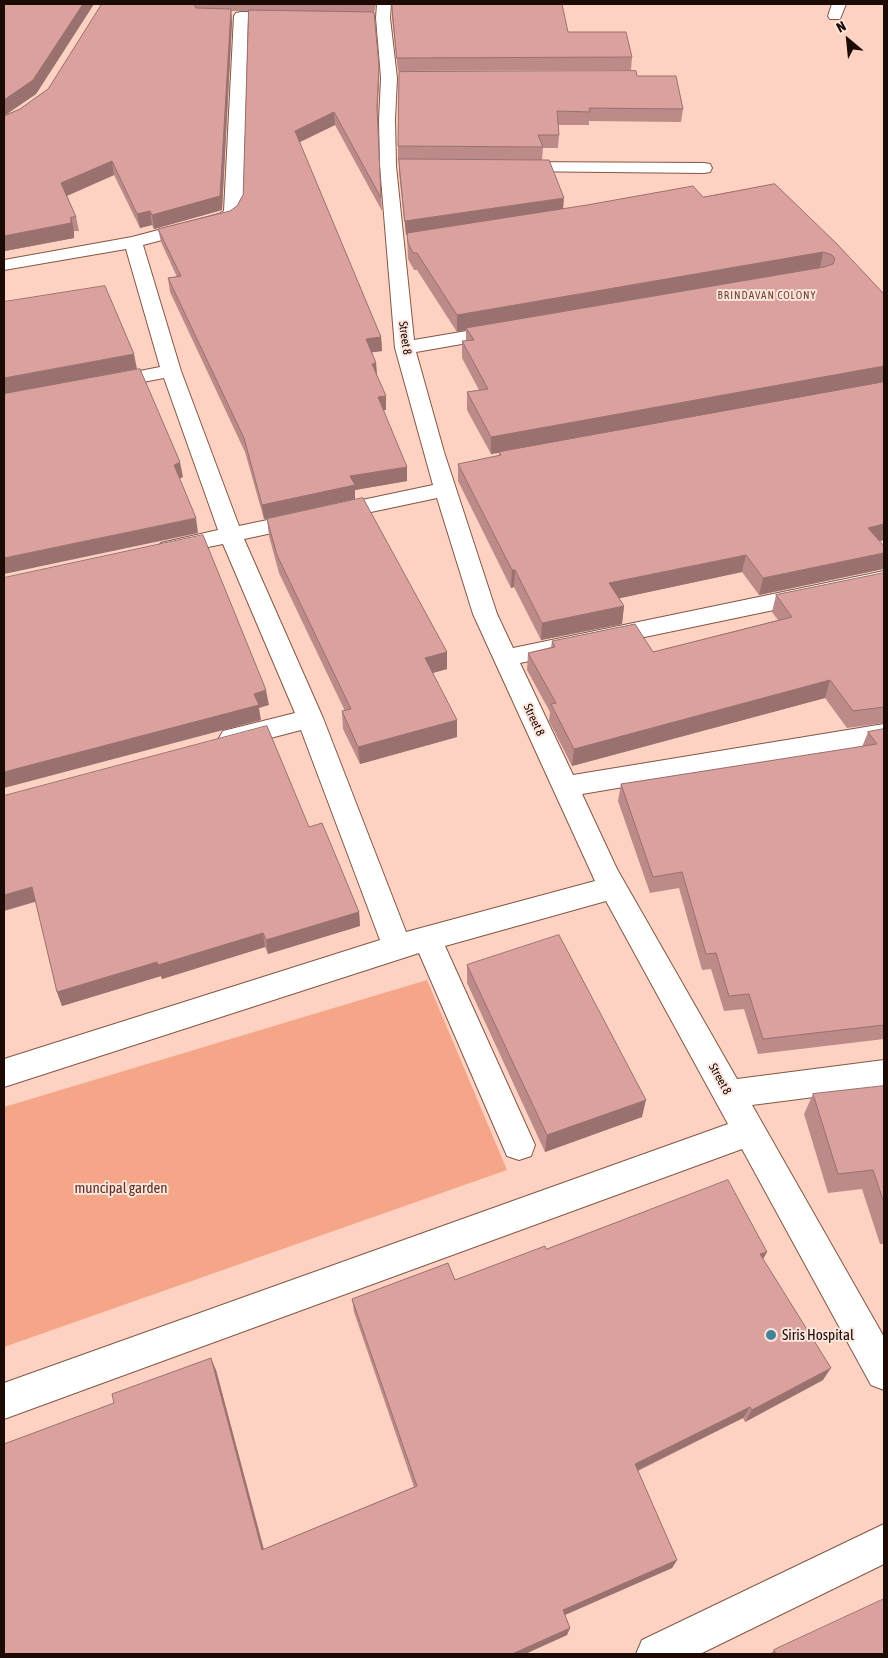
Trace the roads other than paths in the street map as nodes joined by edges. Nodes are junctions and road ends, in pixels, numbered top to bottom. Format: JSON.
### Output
{"nodes":[{"id":1,"x":377,"y":13,"type":"edge"},
{"id":2,"x":298,"y":17,"type":"edge"},
{"id":3,"x":497,"y":167,"type":"edge"},
{"id":4,"x":704,"y":168,"type":"dead end"},
{"id":5,"x":133,"y":242,"type":"junction"},
{"id":6,"x":4,"y":265,"type":"edge"},
{"id":7,"x":521,"y":328,"type":"edge"},
{"id":8,"x":405,"y":348,"type":"junction"},
{"id":9,"x":171,"y":371,"type":"junction"},
{"id":10,"x":82,"y":387,"type":"edge"},
{"id":11,"x":448,"y":477,"type":"junction"},
{"id":12,"x":231,"y":535,"type":"junction"},
{"id":13,"x":146,"y":553,"type":"edge"},
{"id":14,"x":884,"y":580,"type":"edge"},
{"id":15,"x":505,"y":658,"type":"junction"},
{"id":16,"x":310,"y":718,"type":"junction"},
{"id":17,"x":884,"y":734,"type":"edge"},
{"id":18,"x":205,"y":746,"type":"edge"},
{"id":19,"x":565,"y":787,"type":"junction"},
{"id":20,"x":613,"y":888,"type":"junction"},
{"id":21,"x":427,"y":938,"type":"junction"},
{"id":22,"x":397,"y":947,"type":"junction"},
{"id":23,"x":4,"y":1073,"type":"edge"},
{"id":24,"x":884,"y":1074,"type":"edge"},
{"id":25,"x":729,"y":1094,"type":"junction"},
{"id":26,"x":749,"y":1131,"type":"junction"},
{"id":27,"x":519,"y":1145,"type":"dead end"},
{"id":28,"x":882,"y":1363,"type":"edge"},
{"id":29,"x":4,"y":1401,"type":"edge"},
{"id":30,"x":884,"y":1544,"type":"edge"},
{"id":31,"x":656,"y":1654,"type":"edge"}],
"edges":[{"from":1,"to":8,"type":"street","name":"Street 8"},
{"from":2,"to":5,"type":"street"},
{"from":3,"to":4,"type":"street"},
{"from":5,"to":6,"type":"street"},
{"from":5,"to":9,"type":"street"},
{"from":7,"to":8,"type":"street"},
{"from":8,"to":11,"type":"street","name":"Street 8"},
{"from":9,"to":10,"type":"street"},
{"from":9,"to":12,"type":"street"},
{"from":11,"to":12,"type":"street"},
{"from":11,"to":15,"type":"street","name":"Street 8"},
{"from":12,"to":13,"type":"street"},
{"from":12,"to":16,"type":"street"},
{"from":14,"to":15,"type":"street"},
{"from":15,"to":19,"type":"street","name":"Street 8"},
{"from":16,"to":18,"type":"street"},
{"from":16,"to":22,"type":"street"},
{"from":17,"to":19,"type":"street"},
{"from":19,"to":20,"type":"street","name":"Street 8"},
{"from":20,"to":21,"type":"street"},
{"from":20,"to":25,"type":"street","name":"Street 8"},
{"from":21,"to":22,"type":"street"},
{"from":21,"to":27,"type":"street"},
{"from":22,"to":23,"type":"street"},
{"from":24,"to":25,"type":"street"},
{"from":25,"to":26,"type":"street","name":"Street 8"},
{"from":26,"to":28,"type":"street","name":"Street 8"},
{"from":26,"to":29,"type":"street"},
{"from":30,"to":31,"type":"street"}]}
